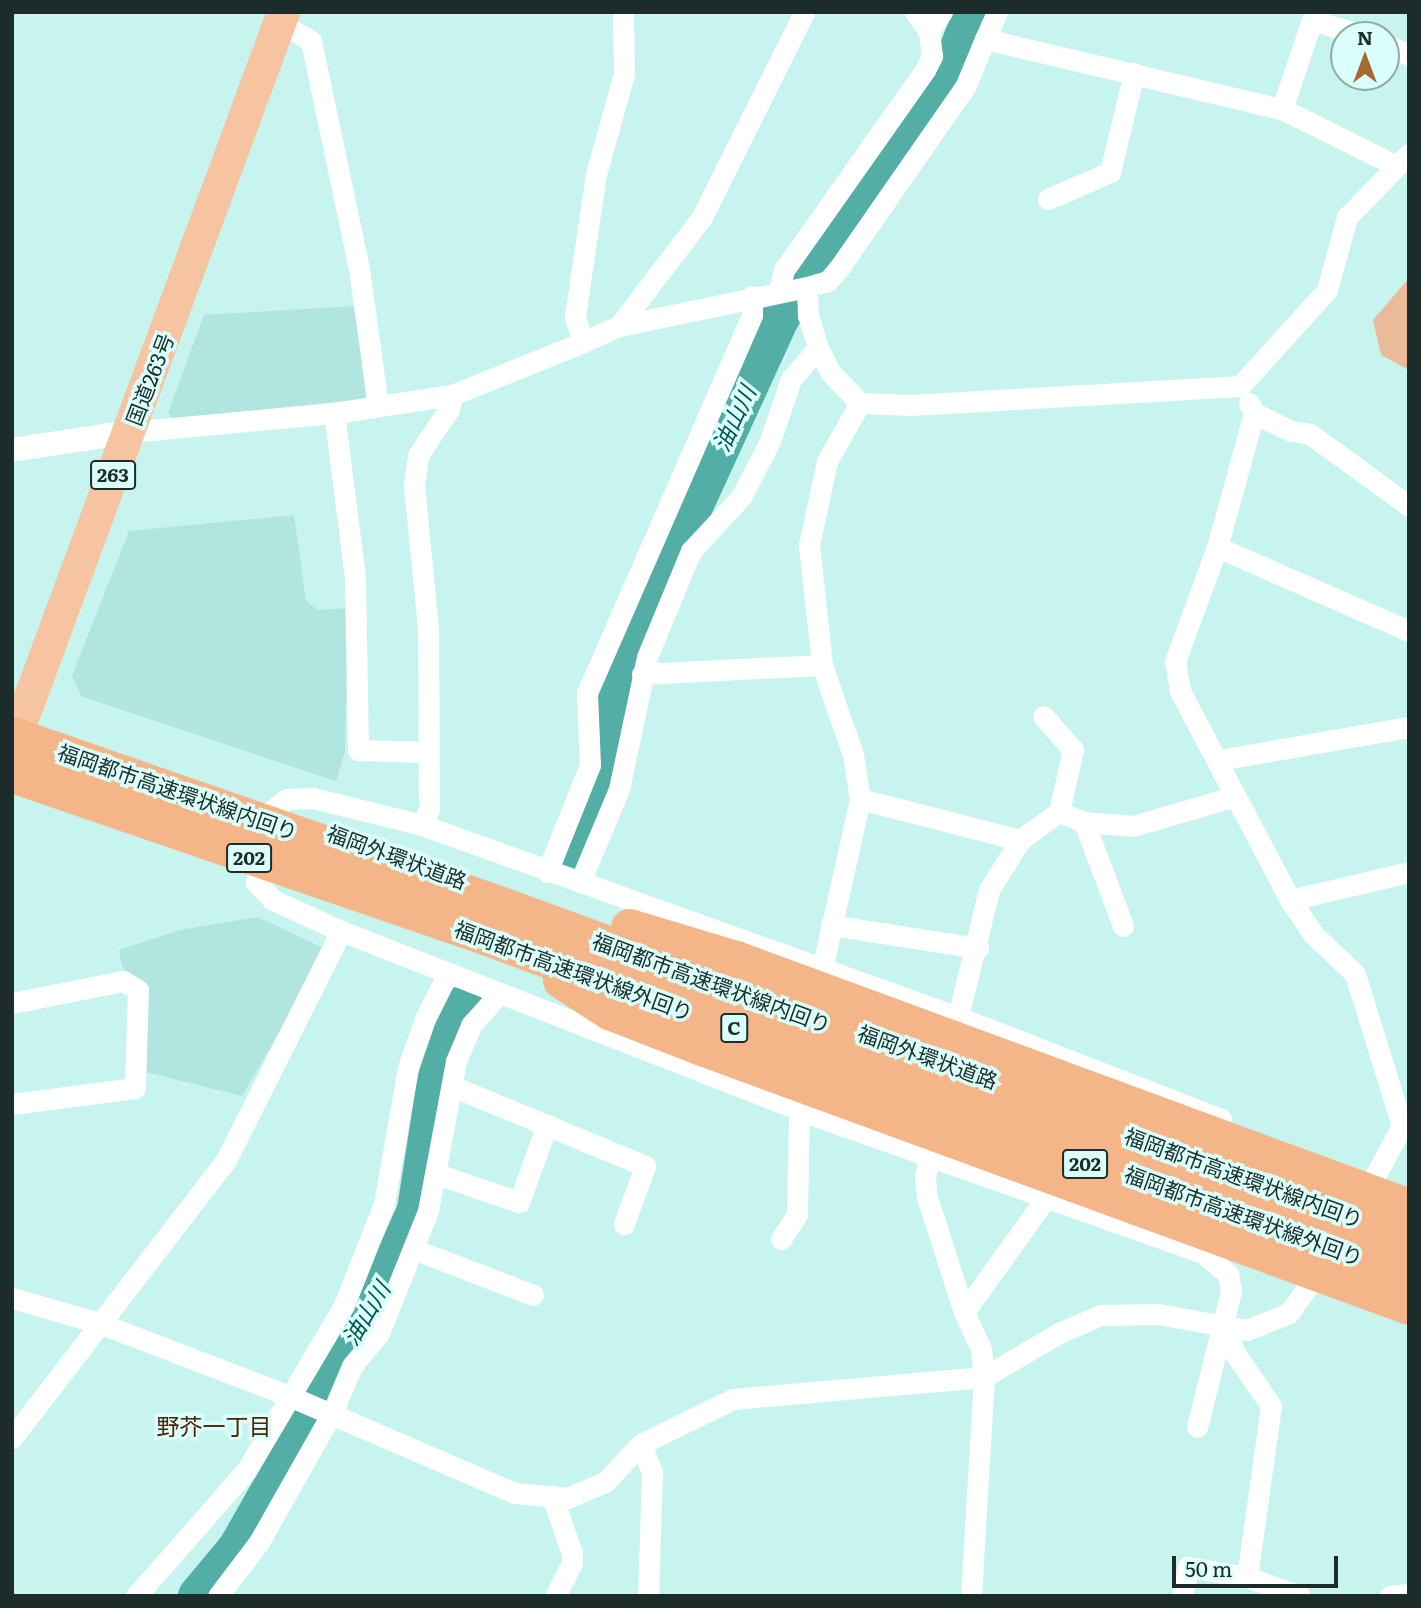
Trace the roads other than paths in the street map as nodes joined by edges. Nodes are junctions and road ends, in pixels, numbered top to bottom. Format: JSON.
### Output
{"nodes":[{"id":1,"x":623,"y":12,"type":"edge"},
{"id":2,"x":804,"y":12,"type":"edge"},
{"id":3,"x":915,"y":12,"type":"edge"},
{"id":4,"x":942,"y":12,"type":"edge"},
{"id":5,"x":997,"y":12,"type":"edge"},
{"id":6,"x":281,"y":17,"type":"edge"},
{"id":7,"x":1330,"y":26,"type":"edge"},
{"id":8,"x":929,"y":32,"type":"junction"},
{"id":9,"x":985,"y":39,"type":"junction"},
{"id":10,"x":1134,"y":73,"type":"junction"},
{"id":11,"x":1282,"y":109,"type":"junction"},
{"id":12,"x":1403,"y":160,"type":"edge"},
{"id":13,"x":1048,"y":199,"type":"dead end"},
{"id":14,"x":807,"y":286,"type":"junction"},
{"id":15,"x":779,"y":290,"type":"junction"},
{"id":16,"x":752,"y":296,"type":"junction"},
{"id":17,"x":619,"y":326,"type":"junction"},
{"id":18,"x":583,"y":342,"type":"junction"},
{"id":19,"x":818,"y":348,"type":"junction"},
{"id":20,"x":1240,"y":386,"type":"junction"},
{"id":21,"x":453,"y":395,"type":"junction"},
{"id":22,"x":860,"y":403,"type":"junction"},
{"id":23,"x":378,"y":406,"type":"junction"},
{"id":24,"x":334,"y":413,"type":"junction"},
{"id":25,"x":1254,"y":413,"type":"junction"},
{"id":26,"x":129,"y":432,"type":"junction"},
{"id":27,"x":12,"y":450,"type":"edge"},
{"id":28,"x":1409,"y":506,"type":"edge"},
{"id":29,"x":1217,"y":547,"type":"junction"},
{"id":30,"x":1409,"y":631,"type":"edge"},
{"id":31,"x":822,"y":665,"type":"junction"},
{"id":32,"x":642,"y":674,"type":"junction"},
{"id":33,"x":1043,"y":716,"type":"dead end"},
{"id":34,"x":1409,"y":727,"type":"edge"},
{"id":35,"x":14,"y":732,"type":"edge"},
{"id":36,"x":426,"y":752,"type":"junction"},
{"id":37,"x":1219,"y":760,"type":"junction"},
{"id":38,"x":12,"y":774,"type":"edge"},
{"id":39,"x":12,"y":780,"type":"edge"},
{"id":40,"x":1236,"y":796,"type":"junction"},
{"id":41,"x":860,"y":799,"type":"junction"},
{"id":42,"x":271,"y":811,"type":"junction"},
{"id":43,"x":1059,"y":812,"type":"junction"},
{"id":44,"x":1084,"y":822,"type":"junction"},
{"id":45,"x":422,"y":825,"type":"junction"},
{"id":46,"x":1020,"y":840,"type":"junction"},
{"id":47,"x":261,"y":862,"type":"junction"},
{"id":48,"x":547,"y":872,"type":"junction"},
{"id":49,"x":1409,"y":872,"type":"edge"},
{"id":50,"x":580,"y":882,"type":"junction"},
{"id":51,"x":1290,"y":900,"type":"junction"},
{"id":52,"x":554,"y":914,"type":"junction"},
{"id":53,"x":831,"y":925,"type":"junction"},
{"id":54,"x":1123,"y":926,"type":"dead end"},
{"id":55,"x":341,"y":931,"type":"junction"},
{"id":56,"x":978,"y":948,"type":"junction"},
{"id":57,"x":520,"y":954,"type":"junction"},
{"id":58,"x":822,"y":969,"type":"junction"},
{"id":59,"x":448,"y":973,"type":"junction"},
{"id":60,"x":496,"y":992,"type":"junction"},
{"id":61,"x":12,"y":1003,"type":"edge"},
{"id":62,"x":958,"y":1017,"type":"junction"},
{"id":63,"x":452,"y":1086,"type":"junction"},
{"id":64,"x":12,"y":1104,"type":"edge"},
{"id":65,"x":799,"y":1110,"type":"junction"},
{"id":66,"x":547,"y":1125,"type":"junction"},
{"id":67,"x":1405,"y":1125,"type":"edge"},
{"id":68,"x":930,"y":1156,"type":"junction"},
{"id":69,"x":437,"y":1174,"type":"junction"},
{"id":70,"x":1372,"y":1180,"type":"junction"},
{"id":71,"x":1409,"y":1191,"type":"edge"},
{"id":72,"x":1045,"y":1198,"type":"junction"},
{"id":73,"x":1409,"y":1207,"type":"edge"},
{"id":74,"x":1356,"y":1212,"type":"junction"},
{"id":75,"x":624,"y":1224,"type":"dead end"},
{"id":76,"x":1409,"y":1231,"type":"edge"},
{"id":77,"x":1409,"y":1237,"type":"edge"},
{"id":78,"x":780,"y":1239,"type":"dead end"},
{"id":79,"x":416,"y":1250,"type":"junction"},
{"id":80,"x":1333,"y":1251,"type":"junction"},
{"id":81,"x":1409,"y":1278,"type":"edge"},
{"id":82,"x":533,"y":1295,"type":"dead end"},
{"id":83,"x":12,"y":1298,"type":"edge"},
{"id":84,"x":1409,"y":1306,"type":"edge"},
{"id":85,"x":964,"y":1312,"type":"junction"},
{"id":86,"x":99,"y":1323,"type":"junction"},
{"id":87,"x":1225,"y":1328,"type":"junction"},
{"id":88,"x":984,"y":1377,"type":"junction"},
{"id":89,"x":287,"y":1395,"type":"junction"},
{"id":90,"x":332,"y":1413,"type":"junction"},
{"id":91,"x":1197,"y":1427,"type":"dead end"},
{"id":92,"x":12,"y":1438,"type":"edge"},
{"id":93,"x":641,"y":1444,"type":"junction"},
{"id":94,"x":552,"y":1496,"type":"junction"},
{"id":95,"x":1247,"y":1577,"type":"junction"},
{"id":96,"x":1409,"y":1594,"type":"edge"},
{"id":97,"x":1296,"y":1595,"type":"edge"},
{"id":98,"x":136,"y":1596,"type":"edge"},
{"id":99,"x":218,"y":1596,"type":"edge"},
{"id":100,"x":555,"y":1596,"type":"edge"},
{"id":101,"x":648,"y":1596,"type":"edge"},
{"id":102,"x":971,"y":1596,"type":"edge"},
{"id":103,"x":1182,"y":1596,"type":"edge"},
{"id":104,"x":1390,"y":1596,"type":"edge"}],
"edges":[{"from":1,"to":18,"type":"street"},
{"from":2,"to":17,"type":"street"},
{"from":3,"to":8,"type":"street"},
{"from":4,"to":8,"type":"street"},
{"from":5,"to":9,"type":"street"},
{"from":6,"to":23,"type":"street"},
{"from":6,"to":26,"type":"highway","name":"国道263号","number":"263"},
{"from":7,"to":11,"type":"street"},
{"from":8,"to":15,"type":"street"},
{"from":9,"to":10,"type":"street"},
{"from":9,"to":14,"type":"street"},
{"from":10,"to":11,"type":"street"},
{"from":10,"to":13,"type":"street"},
{"from":11,"to":12,"type":"street"},
{"from":12,"to":20,"type":"street"},
{"from":14,"to":15,"type":"street"},
{"from":14,"to":19,"type":"street"},
{"from":15,"to":16,"type":"street"},
{"from":16,"to":17,"type":"street"},
{"from":16,"to":48,"type":"street"},
{"from":17,"to":18,"type":"street"},
{"from":18,"to":21,"type":"street"},
{"from":19,"to":22,"type":"street"},
{"from":19,"to":32,"type":"street"},
{"from":20,"to":22,"type":"street"},
{"from":20,"to":25,"type":"street"},
{"from":21,"to":23,"type":"street"},
{"from":21,"to":36,"type":"street"},
{"from":22,"to":31,"type":"street"},
{"from":23,"to":24,"type":"street"},
{"from":24,"to":26,"type":"street"},
{"from":24,"to":36,"type":"street"},
{"from":25,"to":28,"type":"street"},
{"from":25,"to":29,"type":"street"},
{"from":26,"to":27,"type":"street"},
{"from":26,"to":35,"type":"highway","name":"国道263号","number":"263"},
{"from":29,"to":30,"type":"street"},
{"from":29,"to":37,"type":"street"},
{"from":31,"to":32,"type":"street"},
{"from":31,"to":41,"type":"street"},
{"from":32,"to":50,"type":"street"},
{"from":33,"to":43,"type":"street"},
{"from":34,"to":37,"type":"street"},
{"from":35,"to":42,"type":"highway","name":"福岡外環状道路","number":"202"},
{"from":35,"to":77,"type":"highway","name":"福岡都市高速環状線内回り","number":"C"},
{"from":36,"to":45,"type":"street"},
{"from":37,"to":40,"type":"street"},
{"from":38,"to":81,"type":"highway","name":"福岡都市高速環状線外回り","number":"C"},
{"from":39,"to":47,"type":"highway","number":"202"},
{"from":40,"to":44,"type":"street"},
{"from":40,"to":51,"type":"street"},
{"from":41,"to":46,"type":"street"},
{"from":41,"to":53,"type":"street"},
{"from":42,"to":45,"type":"street"},
{"from":42,"to":52,"type":"highway","name":"福岡外環状道路","number":"202"},
{"from":43,"to":44,"type":"street"},
{"from":43,"to":46,"type":"street"},
{"from":44,"to":54,"type":"street"},
{"from":45,"to":48,"type":"street"},
{"from":46,"to":56,"type":"street"},
{"from":47,"to":55,"type":"street"},
{"from":47,"to":57,"type":"highway","number":"202"},
{"from":48,"to":50,"type":"street"},
{"from":49,"to":51,"type":"street"},
{"from":50,"to":58,"type":"street"},
{"from":51,"to":67,"type":"street"},
{"from":52,"to":73,"type":"highway"},
{"from":52,"to":74,"type":"highway","name":"福岡外環状道路","number":"202"},
{"from":53,"to":56,"type":"street"},
{"from":53,"to":58,"type":"street"},
{"from":55,"to":59,"type":"street"},
{"from":55,"to":86,"type":"street"},
{"from":56,"to":62,"type":"street"},
{"from":57,"to":80,"type":"highway","number":"202"},
{"from":57,"to":84,"type":"highway"},
{"from":58,"to":62,"type":"street"},
{"from":59,"to":60,"type":"street"},
{"from":59,"to":89,"type":"street"},
{"from":60,"to":63,"type":"street"},
{"from":60,"to":65,"type":"street"},
{"from":61,"to":64,"type":"street"},
{"from":62,"to":70,"type":"street"},
{"from":63,"to":66,"type":"street"},
{"from":63,"to":69,"type":"street"},
{"from":65,"to":68,"type":"street"},
{"from":65,"to":78,"type":"street"},
{"from":66,"to":69,"type":"street"},
{"from":66,"to":75,"type":"street"},
{"from":67,"to":70,"type":"street"},
{"from":68,"to":72,"type":"street"},
{"from":68,"to":85,"type":"street"},
{"from":69,"to":79,"type":"street"},
{"from":70,"to":71,"type":"street"},
{"from":70,"to":74,"type":"street"},
{"from":72,"to":85,"type":"street"},
{"from":72,"to":87,"type":"street"},
{"from":74,"to":76,"type":"highway","name":"福岡外環状道路","number":"202"},
{"from":74,"to":80,"type":"street"},
{"from":79,"to":82,"type":"street"},
{"from":79,"to":90,"type":"street"},
{"from":80,"to":81,"type":"highway","number":"202"},
{"from":80,"to":87,"type":"street"},
{"from":83,"to":86,"type":"street"},
{"from":85,"to":88,"type":"street"},
{"from":86,"to":89,"type":"street"},
{"from":86,"to":92,"type":"street"},
{"from":87,"to":88,"type":"street"},
{"from":87,"to":91,"type":"street"},
{"from":87,"to":95,"type":"street"},
{"from":88,"to":93,"type":"street"},
{"from":88,"to":102,"type":"street"},
{"from":89,"to":90,"type":"street"},
{"from":89,"to":98,"type":"street"},
{"from":90,"to":94,"type":"street"},
{"from":90,"to":99,"type":"street"},
{"from":93,"to":94,"type":"street"},
{"from":93,"to":101,"type":"street"},
{"from":94,"to":100,"type":"street"},
{"from":95,"to":97,"type":"street"},
{"from":95,"to":103,"type":"street"},
{"from":96,"to":104,"type":"street"}]}
